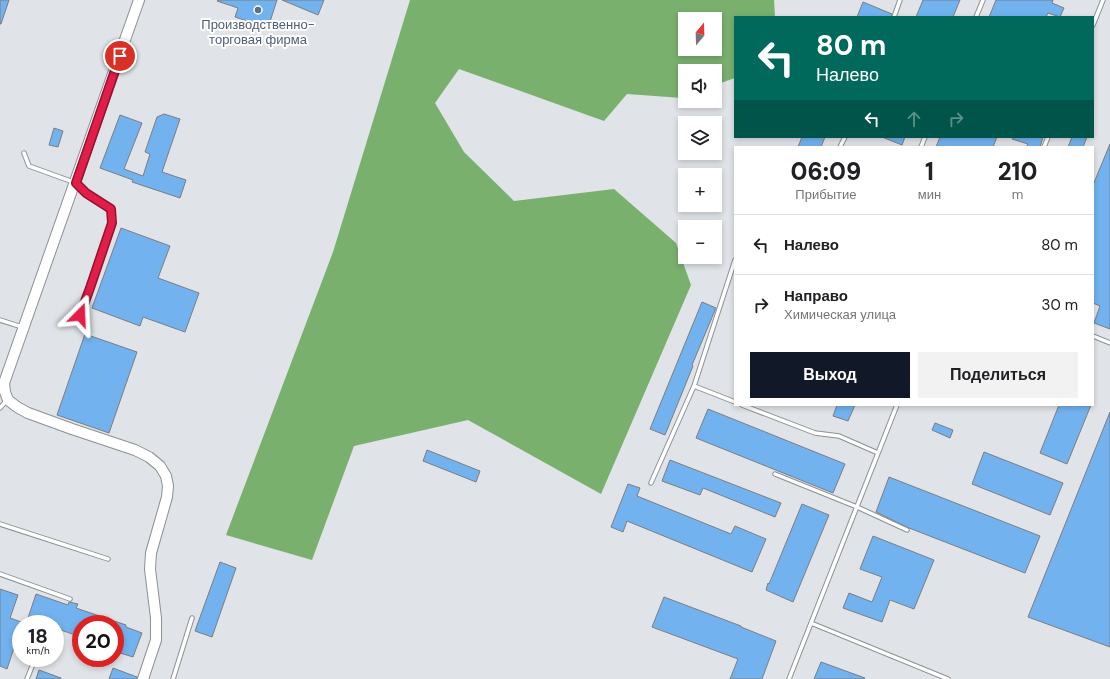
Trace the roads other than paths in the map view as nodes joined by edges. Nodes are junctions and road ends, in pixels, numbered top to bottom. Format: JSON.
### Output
{"nodes":[{"id":1,"x":139,"y":0,"type":"edge"},
{"id":2,"x":900,"y":0,"type":"edge"},
{"id":3,"x":983,"y":0,"type":"edge"},
{"id":4,"x":1103,"y":0,"type":"edge"},
{"id":5,"x":894,"y":16,"type":"edge"},
{"id":6,"x":976,"y":16,"type":"edge"},
{"id":7,"x":1094,"y":22,"type":"edge"},
{"id":8,"x":24,"y":153,"type":"dead end"},
{"id":9,"x":76,"y":183,"type":"junction"},
{"id":10,"x":734,"y":263,"type":"edge"},
{"id":11,"x":80,"y":315,"type":"dead end"},
{"id":12,"x":0,"y":320,"type":"edge"},
{"id":13,"x":24,"y":328,"type":"junction"},
{"id":14,"x":1094,"y":336,"type":"edge"},
{"id":15,"x":1110,"y":343,"type":"edge"},
{"id":16,"x":694,"y":386,"type":"junction"},
{"id":17,"x":8,"y":400,"type":"junction"},
{"id":18,"x":734,"y":402,"type":"edge"},
{"id":19,"x":745,"y":406,"type":"edge"},
{"id":20,"x":897,"y":406,"type":"edge"},
{"id":21,"x":0,"y":408,"type":"edge"},
{"id":22,"x":878,"y":453,"type":"junction"},
{"id":23,"x":775,"y":474,"type":"dead end"},
{"id":24,"x":651,"y":483,"type":"dead end"},
{"id":25,"x":857,"y":507,"type":"junction"},
{"id":26,"x":0,"y":524,"type":"edge"},
{"id":27,"x":907,"y":530,"type":"dead end"},
{"id":28,"x":108,"y":559,"type":"dead end"},
{"id":29,"x":0,"y":574,"type":"edge"},
{"id":30,"x":70,"y":599,"type":"dead end"},
{"id":31,"x":192,"y":618,"type":"dead end"},
{"id":32,"x":811,"y":623,"type":"junction"},
{"id":33,"x":32,"y":667,"type":"edge"},
{"id":34,"x":145,"y":676,"type":"edge"},
{"id":35,"x":27,"y":679,"type":"edge"},
{"id":36,"x":172,"y":679,"type":"edge"},
{"id":37,"x":789,"y":679,"type":"edge"},
{"id":38,"x":948,"y":679,"type":"edge"}],
"edges":[{"from":1,"to":9,"type":"main road"},
{"from":2,"to":5,"type":"lane"},
{"from":3,"to":6,"type":"lane"},
{"from":4,"to":7,"type":"lane"},
{"from":8,"to":9,"type":"lane"},
{"from":9,"to":11,"type":"lane"},
{"from":9,"to":13,"type":"main road"},
{"from":10,"to":16,"type":"lane"},
{"from":12,"to":13,"type":"lane"},
{"from":13,"to":17,"type":"main road"},
{"from":14,"to":15,"type":"lane"},
{"from":16,"to":18,"type":"lane"},
{"from":16,"to":24,"type":"lane"},
{"from":17,"to":21,"type":"lane"},
{"from":17,"to":34,"type":"main road"},
{"from":19,"to":22,"type":"lane"},
{"from":20,"to":22,"type":"lane"},
{"from":22,"to":25,"type":"lane"},
{"from":23,"to":25,"type":"lane"},
{"from":25,"to":27,"type":"lane"},
{"from":25,"to":32,"type":"lane"},
{"from":26,"to":28,"type":"lane"},
{"from":29,"to":30,"type":"lane"},
{"from":31,"to":36,"type":"lane"},
{"from":32,"to":37,"type":"lane"},
{"from":32,"to":38,"type":"lane"},
{"from":33,"to":35,"type":"lane"}]}
